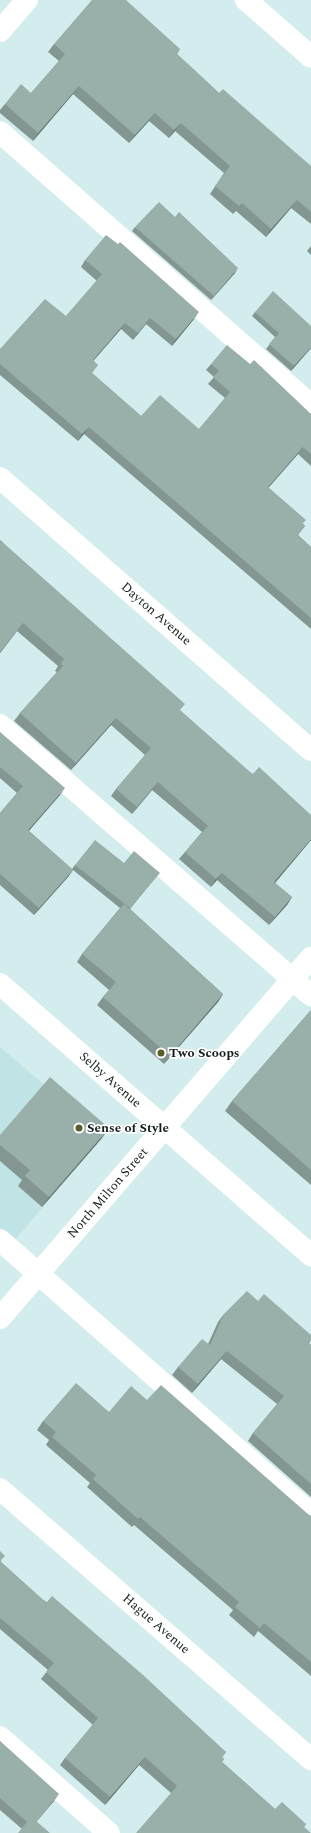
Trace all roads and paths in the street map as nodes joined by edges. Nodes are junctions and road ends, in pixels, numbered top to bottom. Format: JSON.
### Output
{"nodes":[{"id":1,"x":27,"y":0,"type":"edge"},
{"id":2,"x":246,"y":0,"type":"edge"},
{"id":3,"x":0,"y":31,"type":"edge"},
{"id":4,"x":311,"y":57,"type":"edge"},
{"id":5,"x":0,"y":132,"type":"edge"},
{"id":6,"x":311,"y":405,"type":"edge"},
{"id":7,"x":0,"y":478,"type":"edge"},
{"id":8,"x":0,"y":724,"type":"edge"},
{"id":9,"x":311,"y":750,"type":"edge"},
{"id":10,"x":311,"y":958,"type":"edge"},
{"id":11,"x":293,"y":979,"type":"junction"},
{"id":12,"x":0,"y":984,"type":"edge"},
{"id":13,"x":311,"y":995,"type":"edge"},
{"id":14,"x":164,"y":1127,"type":"junction"},
{"id":15,"x":0,"y":1240,"type":"edge"},
{"id":16,"x":311,"y":1255,"type":"edge"},
{"id":17,"x":38,"y":1274,"type":"junction"},
{"id":18,"x":0,"y":1318,"type":"edge"},
{"id":19,"x":0,"y":1489,"type":"edge"},
{"id":20,"x":311,"y":1514,"type":"edge"},
{"id":21,"x":0,"y":1737,"type":"edge"},
{"id":22,"x":311,"y":1759,"type":"edge"},
{"id":23,"x":108,"y":1833,"type":"edge"}],
"edges":[{"from":1,"to":3,"type":"street"},
{"from":2,"to":4,"type":"street"},
{"from":5,"to":6,"type":"street"},
{"from":7,"to":9,"type":"street","name":"Dayton Avenue"},
{"from":8,"to":11,"type":"street"},
{"from":10,"to":11,"type":"street","name":"North Milton Street"},
{"from":11,"to":13,"type":"street"},
{"from":11,"to":14,"type":"street","name":"North Milton Street"},
{"from":12,"to":14,"type":"street","name":"Selby Avenue"},
{"from":14,"to":16,"type":"street","name":"Selby Avenue"},
{"from":14,"to":17,"type":"street","name":"North Milton Street"},
{"from":15,"to":17,"type":"street"},
{"from":17,"to":18,"type":"street","name":"North Milton Street"},
{"from":17,"to":20,"type":"street"},
{"from":19,"to":22,"type":"street","name":"Hague Avenue"},
{"from":21,"to":23,"type":"street"}]}
